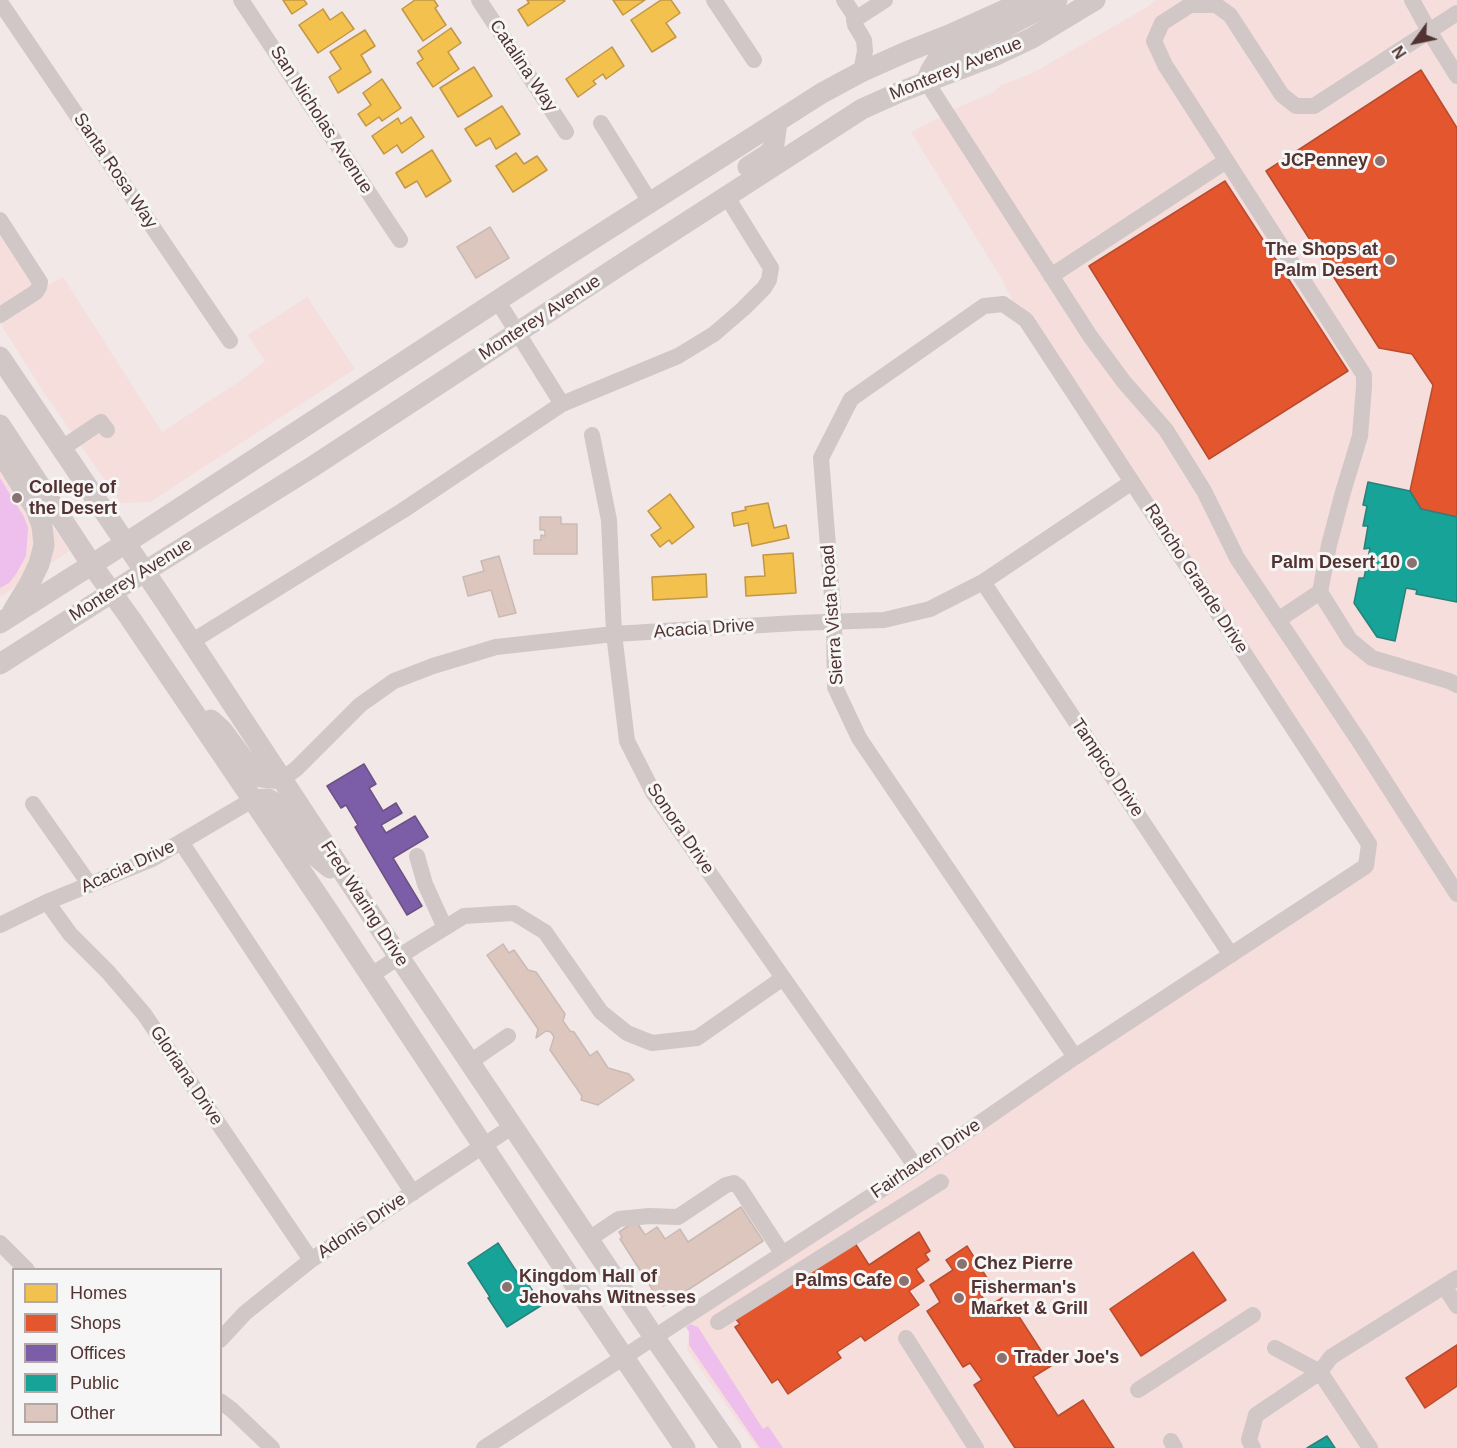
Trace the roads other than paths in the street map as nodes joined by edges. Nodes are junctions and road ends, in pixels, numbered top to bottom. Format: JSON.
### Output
{"nodes":[{"id":1,"x":241,"y":0,"type":"edge"},
{"id":2,"x":479,"y":0,"type":"edge"},
{"id":3,"x":714,"y":0,"type":"edge"},
{"id":4,"x":844,"y":0,"type":"edge"},
{"id":5,"x":885,"y":0,"type":"edge"},
{"id":6,"x":1027,"y":0,"type":"edge"},
{"id":7,"x":1057,"y":0,"type":"edge"},
{"id":8,"x":1095,"y":0,"type":"edge"},
{"id":9,"x":1412,"y":0,"type":"edge"},
{"id":10,"x":0,"y":2,"type":"edge"},
{"id":11,"x":1457,"y":13,"type":"edge"},
{"id":12,"x":854,"y":20,"type":"junction"},
{"id":13,"x":1429,"y":31,"type":"junction"},
{"id":14,"x":754,"y":60,"type":"dead end"},
{"id":15,"x":861,"y":72,"type":"junction"},
{"id":16,"x":1457,"y":76,"type":"edge"},
{"id":17,"x":926,"y":81,"type":"junction"},
{"id":18,"x":777,"y":122,"type":"junction"},
{"id":19,"x":601,"y":123,"type":"dead end"},
{"id":20,"x":566,"y":132,"type":"dead end"},
{"id":21,"x":1227,"y":161,"type":"junction"},
{"id":22,"x":727,"y":197,"type":"junction"},
{"id":23,"x":650,"y":202,"type":"junction"},
{"id":24,"x":0,"y":220,"type":"edge"},
{"id":25,"x":400,"y":240,"type":"dead end"},
{"id":26,"x":1051,"y":276,"type":"junction"},
{"id":27,"x":497,"y":300,"type":"junction"},
{"id":28,"x":1003,"y":304,"type":"joint"},
{"id":29,"x":0,"y":315,"type":"edge"},
{"id":30,"x":517,"y":333,"type":"junction"},
{"id":31,"x":230,"y":341,"type":"dead end"},
{"id":32,"x":0,"y":357,"type":"edge"},
{"id":33,"x":562,"y":404,"type":"junction"},
{"id":34,"x":0,"y":425,"type":"edge"},
{"id":35,"x":107,"y":430,"type":"dead end"},
{"id":36,"x":592,"y":435,"type":"dead end"},
{"id":37,"x":61,"y":449,"type":"junction"},
{"id":38,"x":0,"y":451,"type":"edge"},
{"id":39,"x":1132,"y":482,"type":"junction"},
{"id":40,"x":125,"y":544,"type":"junction"},
{"id":41,"x":92,"y":565,"type":"junction"},
{"id":42,"x":144,"y":572,"type":"junction"},
{"id":43,"x":983,"y":582,"type":"junction"},
{"id":44,"x":1320,"y":592,"type":"junction"},
{"id":45,"x":111,"y":593,"type":"junction"},
{"id":46,"x":5,"y":619,"type":"edge"},
{"id":47,"x":1278,"y":620,"type":"junction"},
{"id":48,"x":834,"y":622,"type":"junction"},
{"id":49,"x":614,"y":634,"type":"junction"},
{"id":50,"x":191,"y":642,"type":"junction"},
{"id":51,"x":0,"y":664,"type":"edge"},
{"id":52,"x":1457,"y":685,"type":"edge"},
{"id":53,"x":188,"y":705,"type":"junction"},
{"id":54,"x":282,"y":779,"type":"junction"},
{"id":55,"x":252,"y":800,"type":"junction"},
{"id":56,"x":33,"y":804,"type":"dead end"},
{"id":57,"x":181,"y":842,"type":"junction"},
{"id":58,"x":417,"y":856,"type":"dead end"},
{"id":59,"x":1365,"y":866,"type":"joint"},
{"id":60,"x":90,"y":885,"type":"junction"},
{"id":61,"x":354,"y":889,"type":"junction"},
{"id":62,"x":1457,"y":894,"type":"edge"},
{"id":63,"x":47,"y":902,"type":"junction"},
{"id":64,"x":0,"y":925,"type":"edge"},
{"id":65,"x":445,"y":928,"type":"junction"},
{"id":66,"x":1231,"y":955,"type":"junction"},
{"id":67,"x":399,"y":957,"type":"junction"},
{"id":68,"x":370,"y":976,"type":"junction"},
{"id":69,"x":783,"y":978,"type":"junction"},
{"id":70,"x":507,"y":1036,"type":"dead end"},
{"id":71,"x":1075,"y":1058,"type":"junction"},
{"id":72,"x":470,"y":1062,"type":"junction"},
{"id":73,"x":513,"y":1126,"type":"junction"},
{"id":74,"x":484,"y":1146,"type":"junction"},
{"id":75,"x":916,"y":1167,"type":"junction"},
{"id":76,"x":941,"y":1182,"type":"dead end"},
{"id":77,"x":413,"y":1193,"type":"junction"},
{"id":78,"x":589,"y":1239,"type":"junction"},
{"id":79,"x":0,"y":1243,"type":"edge"},
{"id":80,"x":782,"y":1253,"type":"junction"},
{"id":81,"x":310,"y":1260,"type":"junction"},
{"id":82,"x":26,"y":1268,"type":"edge"},
{"id":83,"x":1450,"y":1282,"type":"edge"},
{"id":84,"x":1457,"y":1306,"type":"edge"},
{"id":85,"x":1252,"y":1315,"type":"dead end"},
{"id":86,"x":718,"y":1322,"type":"dead end"},
{"id":87,"x":654,"y":1336,"type":"junction"},
{"id":88,"x":222,"y":1338,"type":"edge"},
{"id":89,"x":906,"y":1338,"type":"dead end"},
{"id":90,"x":1275,"y":1348,"type":"dead end"},
{"id":91,"x":623,"y":1357,"type":"junction"},
{"id":92,"x":1320,"y":1372,"type":"junction"},
{"id":93,"x":1138,"y":1390,"type":"dead end"},
{"id":94,"x":222,"y":1402,"type":"edge"},
{"id":95,"x":685,"y":1447,"type":"edge"},
{"id":96,"x":272,"y":1448,"type":"edge"},
{"id":97,"x":484,"y":1448,"type":"edge"},
{"id":98,"x":731,"y":1448,"type":"edge"},
{"id":99,"x":976,"y":1448,"type":"edge"},
{"id":100,"x":1253,"y":1448,"type":"edge"},
{"id":101,"x":1370,"y":1448,"type":"edge"}],
"edges":[{"from":1,"to":25,"type":"street","name":"San Nicholas Avenue"},
{"from":2,"to":20,"type":"street","name":"Catalina Way"},
{"from":3,"to":14,"type":"street"},
{"from":4,"to":12,"type":"street"},
{"from":5,"to":12,"type":"street"},
{"from":6,"to":15,"type":"main road","name":"Monterey Avenue"},
{"from":7,"to":17,"type":"main road"},
{"from":8,"to":17,"type":"main road","name":"Monterey Avenue"},
{"from":9,"to":13,"type":"street"},
{"from":10,"to":31,"type":"street","name":"Santa Rosa Way"},
{"from":11,"to":13,"type":"street"},
{"from":12,"to":15,"type":"street"},
{"from":13,"to":16,"type":"street"},
{"from":13,"to":21,"type":"street"},
{"from":15,"to":18,"type":"main road","name":"Monterey Avenue"},
{"from":17,"to":22,"type":"main road","name":"Monterey Avenue"},
{"from":17,"to":26,"type":"street"},
{"from":18,"to":22,"type":"main road"},
{"from":18,"to":23,"type":"main road","name":"Monterey Avenue"},
{"from":19,"to":23,"type":"street"},
{"from":21,"to":26,"type":"street"},
{"from":21,"to":44,"type":"street"},
{"from":22,"to":30,"type":"main road","name":"Monterey Avenue"},
{"from":22,"to":33,"type":"street"},
{"from":23,"to":27,"type":"main road","name":"Monterey Avenue"},
{"from":24,"to":29,"type":"street"},
{"from":26,"to":47,"type":"street"},
{"from":27,"to":30,"type":"street"},
{"from":27,"to":40,"type":"main road","name":"Monterey Avenue"},
{"from":28,"to":39,"type":"street","name":"Rancho Grande Drive"},
{"from":28,"to":48,"type":"street","name":"Sierra Vista Road"},
{"from":30,"to":33,"type":"street"},
{"from":30,"to":42,"type":"main road","name":"Monterey Avenue"},
{"from":32,"to":37,"type":"main road","name":"Fred Waring Drive"},
{"from":33,"to":50,"type":"street"},
{"from":34,"to":41,"type":"main road","name":"Fred Waring Drive"},
{"from":35,"to":37,"type":"street"},
{"from":36,"to":49,"type":"street","name":"Sonora Drive"},
{"from":37,"to":40,"type":"main road","name":"Fred Waring Drive"},
{"from":38,"to":46,"type":"main road"},
{"from":39,"to":43,"type":"street","name":"Acacia Drive"},
{"from":39,"to":59,"type":"street","name":"Rancho Grande Drive"},
{"from":40,"to":41,"type":"main road","name":"Monterey Avenue"},
{"from":40,"to":42,"type":"main road","name":"Fred Waring Drive"},
{"from":41,"to":45,"type":"main road","name":"Fred Waring Drive"},
{"from":41,"to":46,"type":"main road","name":"Monterey Avenue"},
{"from":42,"to":45,"type":"main road","name":"Monterey Avenue"},
{"from":42,"to":50,"type":"main road","name":"Fred Waring Drive"},
{"from":43,"to":48,"type":"street","name":"Acacia Drive"},
{"from":43,"to":66,"type":"street","name":"Tampico Drive"},
{"from":44,"to":47,"type":"street"},
{"from":44,"to":52,"type":"street"},
{"from":45,"to":51,"type":"main road","name":"Monterey Avenue"},
{"from":45,"to":53,"type":"main road","name":"Fred Waring Drive"},
{"from":47,"to":62,"type":"street"},
{"from":48,"to":49,"type":"street","name":"Acacia Drive"},
{"from":48,"to":71,"type":"street","name":"Sierra Vista Road"},
{"from":49,"to":54,"type":"street","name":"Acacia Drive"},
{"from":49,"to":69,"type":"street","name":"Sonora Drive"},
{"from":50,"to":54,"type":"main road","name":"Fred Waring Drive"},
{"from":53,"to":54,"type":"main road"},
{"from":53,"to":55,"type":"main road","name":"Fred Waring Drive"},
{"from":54,"to":61,"type":"main road","name":"Fred Waring Drive"},
{"from":55,"to":57,"type":"street","name":"Acacia Drive"},
{"from":55,"to":61,"type":"main road"},
{"from":55,"to":68,"type":"main road","name":"Fred Waring Drive"},
{"from":56,"to":60,"type":"street"},
{"from":57,"to":60,"type":"street","name":"Acacia Drive"},
{"from":57,"to":77,"type":"street"},
{"from":58,"to":65,"type":"street"},
{"from":59,"to":66,"type":"street","name":"Fairhaven Drive"},
{"from":60,"to":63,"type":"street","name":"Acacia Drive"},
{"from":61,"to":67,"type":"main road","name":"Fred Waring Drive"},
{"from":63,"to":64,"type":"street","name":"Acacia Drive"},
{"from":63,"to":81,"type":"street","name":"Gloriana Drive"},
{"from":65,"to":67,"type":"street"},
{"from":65,"to":69,"type":"street"},
{"from":66,"to":71,"type":"street","name":"Fairhaven Drive"},
{"from":67,"to":68,"type":"street"},
{"from":67,"to":72,"type":"main road","name":"Fred Waring Drive"},
{"from":68,"to":74,"type":"main road","name":"Fred Waring Drive"},
{"from":69,"to":75,"type":"street","name":"Sonora Drive"},
{"from":70,"to":72,"type":"street"},
{"from":71,"to":75,"type":"street","name":"Fairhaven Drive"},
{"from":72,"to":73,"type":"main road","name":"Fred Waring Drive"},
{"from":73,"to":74,"type":"street","name":"Adonis Drive"},
{"from":73,"to":78,"type":"main road","name":"Fred Waring Drive"},
{"from":74,"to":77,"type":"street","name":"Adonis Drive"},
{"from":74,"to":91,"type":"main road","name":"Fred Waring Drive"},
{"from":75,"to":80,"type":"street","name":"Fairhaven Drive"},
{"from":76,"to":86,"type":"street"},
{"from":77,"to":81,"type":"street","name":"Adonis Drive"},
{"from":78,"to":80,"type":"street"},
{"from":78,"to":87,"type":"main road","name":"Fred Waring Drive"},
{"from":79,"to":82,"type":"street"},
{"from":80,"to":87,"type":"street","name":"Fairhaven Drive"},
{"from":81,"to":88,"type":"street","name":"Adonis Drive"},
{"from":83,"to":84,"type":"street"},
{"from":83,"to":92,"type":"street"},
{"from":85,"to":93,"type":"street"},
{"from":87,"to":91,"type":"street","name":"Fairhaven Drive"},
{"from":87,"to":98,"type":"main road","name":"Fred Waring Drive"},
{"from":89,"to":99,"type":"street"},
{"from":90,"to":92,"type":"street"},
{"from":91,"to":95,"type":"main road","name":"Fred Waring Drive"},
{"from":91,"to":97,"type":"street","name":"Fairhaven Drive"},
{"from":92,"to":100,"type":"street"},
{"from":92,"to":101,"type":"street"},
{"from":94,"to":96,"type":"street"}]}
